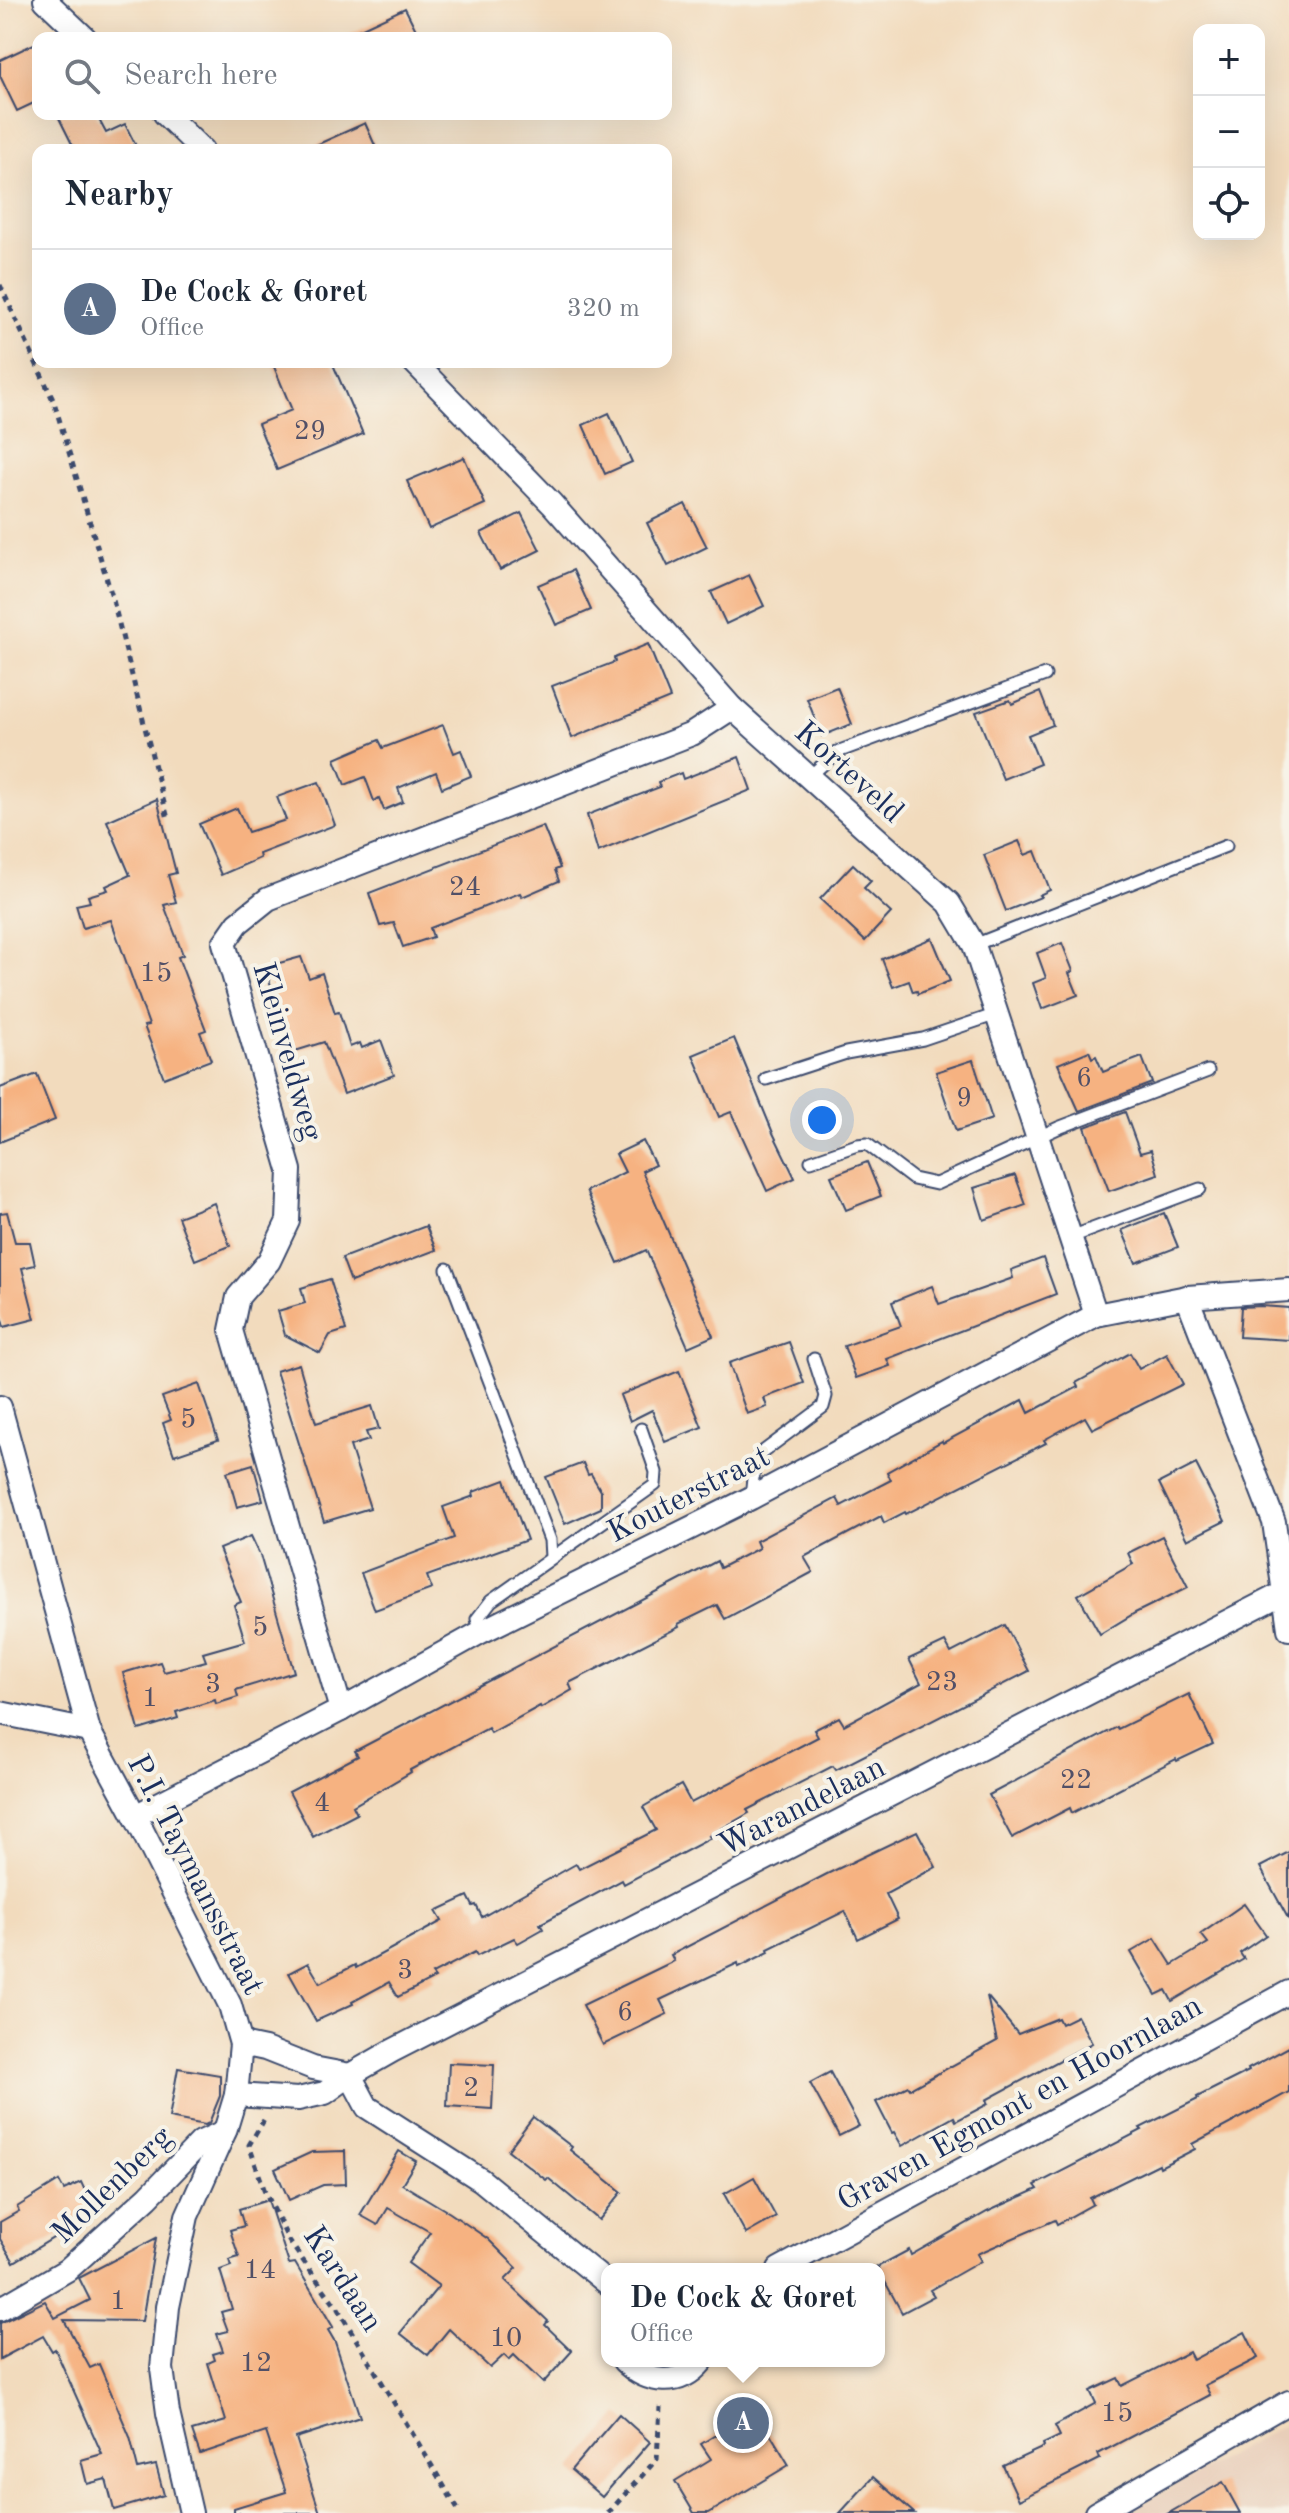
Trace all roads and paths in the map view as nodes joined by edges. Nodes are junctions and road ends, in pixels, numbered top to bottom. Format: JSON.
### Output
{"nodes":[{"id":1,"x":45,"y":0,"type":"edge"},
{"id":2,"x":79,"y":32,"type":"edge"},
{"id":3,"x":171,"y":120,"type":"edge"},
{"id":4,"x":196,"y":144,"type":"edge"},
{"id":5,"x":0,"y":285,"type":"edge"},
{"id":6,"x":32,"y":354,"type":"edge"},
{"id":7,"x":38,"y":368,"type":"edge"},
{"id":8,"x":420,"y":368,"type":"edge"},
{"id":9,"x":1045,"y":675,"type":"dead end"},
{"id":10,"x":732,"y":708,"type":"junction"},
{"id":11,"x":810,"y":776,"type":"junction"},
{"id":12,"x":168,"y":819,"type":"dead end"},
{"id":13,"x":1226,"y":846,"type":"dead end"},
{"id":14,"x":974,"y":945,"type":"junction"},
{"id":15,"x":997,"y":1014,"type":"junction"},
{"id":16,"x":1208,"y":1071,"type":"dead end"},
{"id":17,"x":766,"y":1079,"type":"dead end"},
{"id":18,"x":1038,"y":1138,"type":"junction"},
{"id":19,"x":811,"y":1161,"type":"dead end"},
{"id":20,"x":1200,"y":1189,"type":"dead end"},
{"id":21,"x":1071,"y":1237,"type":"junction"},
{"id":22,"x":447,"y":1269,"type":"dead end"},
{"id":23,"x":1289,"y":1290,"type":"edge"},
{"id":24,"x":1187,"y":1297,"type":"junction"},
{"id":25,"x":1096,"y":1315,"type":"junction"},
{"id":26,"x":814,"y":1359,"type":"dead end"},
{"id":27,"x":0,"y":1407,"type":"edge"},
{"id":28,"x":641,"y":1429,"type":"dead end"},
{"id":29,"x":751,"y":1498,"type":"junction"},
{"id":30,"x":551,"y":1557,"type":"junction"},
{"id":31,"x":1283,"y":1593,"type":"junction"},
{"id":32,"x":1289,"y":1629,"type":"edge"},
{"id":33,"x":481,"y":1632,"type":"junction"},
{"id":34,"x":341,"y":1710,"type":"junction"},
{"id":35,"x":0,"y":1713,"type":"edge"},
{"id":36,"x":89,"y":1731,"type":"junction"},
{"id":37,"x":135,"y":1816,"type":"junction"},
{"id":38,"x":1289,"y":1992,"type":"edge"},
{"id":39,"x":241,"y":2044,"type":"junction"},
{"id":40,"x":350,"y":2075,"type":"junction"},
{"id":41,"x":236,"y":2095,"type":"junction"},
{"id":42,"x":277,"y":2098,"type":"junction"},
{"id":43,"x":225,"y":2131,"type":"junction"},
{"id":44,"x":790,"y":2263,"type":"edge"},
{"id":45,"x":601,"y":2278,"type":"edge"},
{"id":46,"x":0,"y":2309,"type":"edge"},
{"id":47,"x":630,"y":2367,"type":"edge"},
{"id":48,"x":695,"y":2367,"type":"edge"},
{"id":49,"x":1289,"y":2402,"type":"edge"},
{"id":50,"x":660,"y":2407,"type":"dead end"},
{"id":51,"x":191,"y":2513,"type":"edge"},
{"id":52,"x":460,"y":2513,"type":"edge"},
{"id":53,"x":608,"y":2513,"type":"edge"},
{"id":54,"x":1096,"y":2513,"type":"edge"}],
"edges":[{"from":1,"to":2,"type":"street"},
{"from":3,"to":4,"type":"street"},
{"from":5,"to":6,"type":"path"},
{"from":7,"to":12,"type":"path"},
{"from":8,"to":10,"type":"street","name":"Korteveld"},
{"from":9,"to":11,"type":"lane"},
{"from":10,"to":11,"type":"street","name":"Korteveld"},
{"from":10,"to":34,"type":"street","name":"Kleinveldweg"},
{"from":11,"to":14,"type":"street","name":"Korteveld"},
{"from":13,"to":14,"type":"lane"},
{"from":14,"to":15,"type":"street","name":"Korteveld"},
{"from":15,"to":17,"type":"lane"},
{"from":15,"to":18,"type":"street","name":"Korteveld"},
{"from":16,"to":18,"type":"lane"},
{"from":18,"to":19,"type":"lane"},
{"from":18,"to":21,"type":"street","name":"Korteveld"},
{"from":20,"to":21,"type":"lane"},
{"from":21,"to":25,"type":"street","name":"Korteveld"},
{"from":22,"to":30,"type":"lane"},
{"from":23,"to":24,"type":"street","name":"Kouterstraat"},
{"from":24,"to":25,"type":"street","name":"Kouterstraat"},
{"from":24,"to":31,"type":"street"},
{"from":25,"to":29,"type":"street","name":"Kouterstraat"},
{"from":26,"to":29,"type":"lane"},
{"from":27,"to":36,"type":"street","name":"P.I. Taymansstraat"},
{"from":28,"to":30,"type":"lane"},
{"from":29,"to":33,"type":"street","name":"Kouterstraat"},
{"from":30,"to":33,"type":"lane"},
{"from":31,"to":32,"type":"street"},
{"from":31,"to":40,"type":"street","name":"Warandelaan"},
{"from":33,"to":34,"type":"street","name":"Kouterstraat"},
{"from":34,"to":37,"type":"street","name":"Kouterstraat"},
{"from":35,"to":36,"type":"street"},
{"from":36,"to":37,"type":"street","name":"P.I. Taymansstraat"},
{"from":37,"to":39,"type":"street","name":"P.I. Taymansstraat"},
{"from":38,"to":44,"type":"street","name":"Graven Egmont en Hoornlaan"},
{"from":39,"to":40,"type":"street"},
{"from":39,"to":41,"type":"street","name":"P.I. Taymansstraat"},
{"from":40,"to":42,"type":"street","name":"Warandelaan"},
{"from":40,"to":45,"type":"street"},
{"from":41,"to":42,"type":"street","name":"Warandelaan"},
{"from":41,"to":43,"type":"street","name":"P.I. Taymansstraat"},
{"from":42,"to":52,"type":"path","name":"Kardaan"},
{"from":43,"to":46,"type":"street","name":"Mollenberg"},
{"from":43,"to":51,"type":"street","name":"P.I. Taymansstraat"},
{"from":47,"to":48,"type":"street"},
{"from":49,"to":54,"type":"street"},
{"from":50,"to":53,"type":"path"}]}
